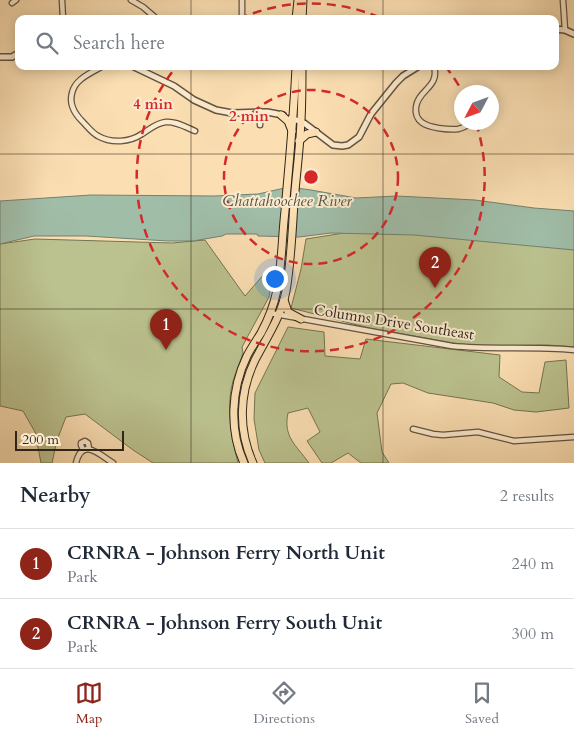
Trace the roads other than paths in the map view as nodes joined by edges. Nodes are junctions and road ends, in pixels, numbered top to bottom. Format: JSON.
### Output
{"nodes":[{"id":1,"x":62,"y":0,"type":"edge"},
{"id":2,"x":130,"y":0,"type":"edge"},
{"id":3,"x":242,"y":0,"type":"edge"},
{"id":4,"x":298,"y":0,"type":"edge"},
{"id":5,"x":303,"y":0,"type":"edge"},
{"id":6,"x":563,"y":0,"type":"edge"},
{"id":7,"x":63,"y":15,"type":"edge"},
{"id":8,"x":152,"y":15,"type":"edge"},
{"id":9,"x":242,"y":15,"type":"edge"},
{"id":10,"x":296,"y":15,"type":"edge"},
{"id":11,"x":302,"y":15,"type":"edge"},
{"id":12,"x":559,"y":29,"type":"edge"},
{"id":13,"x":565,"y":30,"type":"junction"},
{"id":14,"x":574,"y":34,"type":"edge"},
{"id":15,"x":15,"y":55,"type":"edge"},
{"id":16,"x":0,"y":57,"type":"edge"},
{"id":17,"x":97,"y":70,"type":"edge"},
{"id":18,"x":140,"y":70,"type":"edge"},
{"id":19,"x":296,"y":70,"type":"edge"},
{"id":20,"x":302,"y":70,"type":"edge"},
{"id":21,"x":412,"y":70,"type":"edge"},
{"id":22,"x":435,"y":70,"type":"edge"},
{"id":23,"x":295,"y":102,"type":"junction"},
{"id":24,"x":260,"y":111,"type":"junction"},
{"id":25,"x":281,"y":115,"type":"junction"},
{"id":26,"x":297,"y":120,"type":"junction"},
{"id":27,"x":260,"y":125,"type":"dead end"},
{"id":28,"x":454,"y":129,"type":"edge"},
{"id":29,"x":195,"y":132,"type":"dead end"},
{"id":30,"x":292,"y":132,"type":"junction"},
{"id":31,"x":316,"y":132,"type":"junction"},
{"id":32,"x":299,"y":142,"type":"junction"},
{"id":33,"x":284,"y":300,"type":"junction"},
{"id":34,"x":270,"y":313,"type":"junction"},
{"id":35,"x":279,"y":315,"type":"junction"},
{"id":36,"x":300,"y":319,"type":"junction"},
{"id":37,"x":574,"y":350,"type":"edge"},
{"id":38,"x":413,"y":429,"type":"dead end"},
{"id":39,"x":574,"y":437,"type":"edge"},
{"id":40,"x":90,"y":448,"type":"junction"},
{"id":41,"x":82,"y":450,"type":"junction"},
{"id":42,"x":76,"y":463,"type":"edge"},
{"id":43,"x":113,"y":463,"type":"edge"},
{"id":44,"x":244,"y":463,"type":"edge"},
{"id":45,"x":253,"y":463,"type":"edge"}],
"edges":[{"from":1,"to":7,"type":"street"},
{"from":2,"to":8,"type":"street"},
{"from":3,"to":9,"type":"street"},
{"from":4,"to":10,"type":"main road"},
{"from":5,"to":11,"type":"main road"},
{"from":6,"to":13,"type":"street"},
{"from":12,"to":13,"type":"street"},
{"from":13,"to":14,"type":"street"},
{"from":15,"to":16,"type":"street"},
{"from":17,"to":29,"type":"street"},
{"from":18,"to":24,"type":"street"},
{"from":19,"to":23,"type":"main road"},
{"from":20,"to":26,"type":"main road"},
{"from":21,"to":31,"type":"street"},
{"from":22,"to":28,"type":"street"},
{"from":23,"to":25,"type":"main road"},
{"from":23,"to":26,"type":"main road"},
{"from":24,"to":25,"type":"street"},
{"from":24,"to":27,"type":"street"},
{"from":25,"to":26,"type":"street"},
{"from":25,"to":30,"type":"main road"},
{"from":26,"to":30,"type":"main road"},
{"from":26,"to":31,"type":"street"},
{"from":26,"to":32,"type":"main road"},
{"from":30,"to":34,"type":"main road"},
{"from":31,"to":32,"type":"main road"},
{"from":32,"to":33,"type":"main road"},
{"from":33,"to":35,"type":"main road"},
{"from":33,"to":36,"type":"main road"},
{"from":34,"to":35,"type":"street","name":"Columns Drive Southeast"},
{"from":34,"to":44,"type":"main road"},
{"from":35,"to":36,"type":"street","name":"Columns Drive Southeast"},
{"from":35,"to":45,"type":"main road"},
{"from":36,"to":37,"type":"street","name":"Columns Drive Southeast"},
{"from":38,"to":39,"type":"street"},
{"from":40,"to":41,"type":"street"},
{"from":40,"to":41,"type":"street"},
{"from":40,"to":43,"type":"street"},
{"from":41,"to":42,"type":"street"}]}
